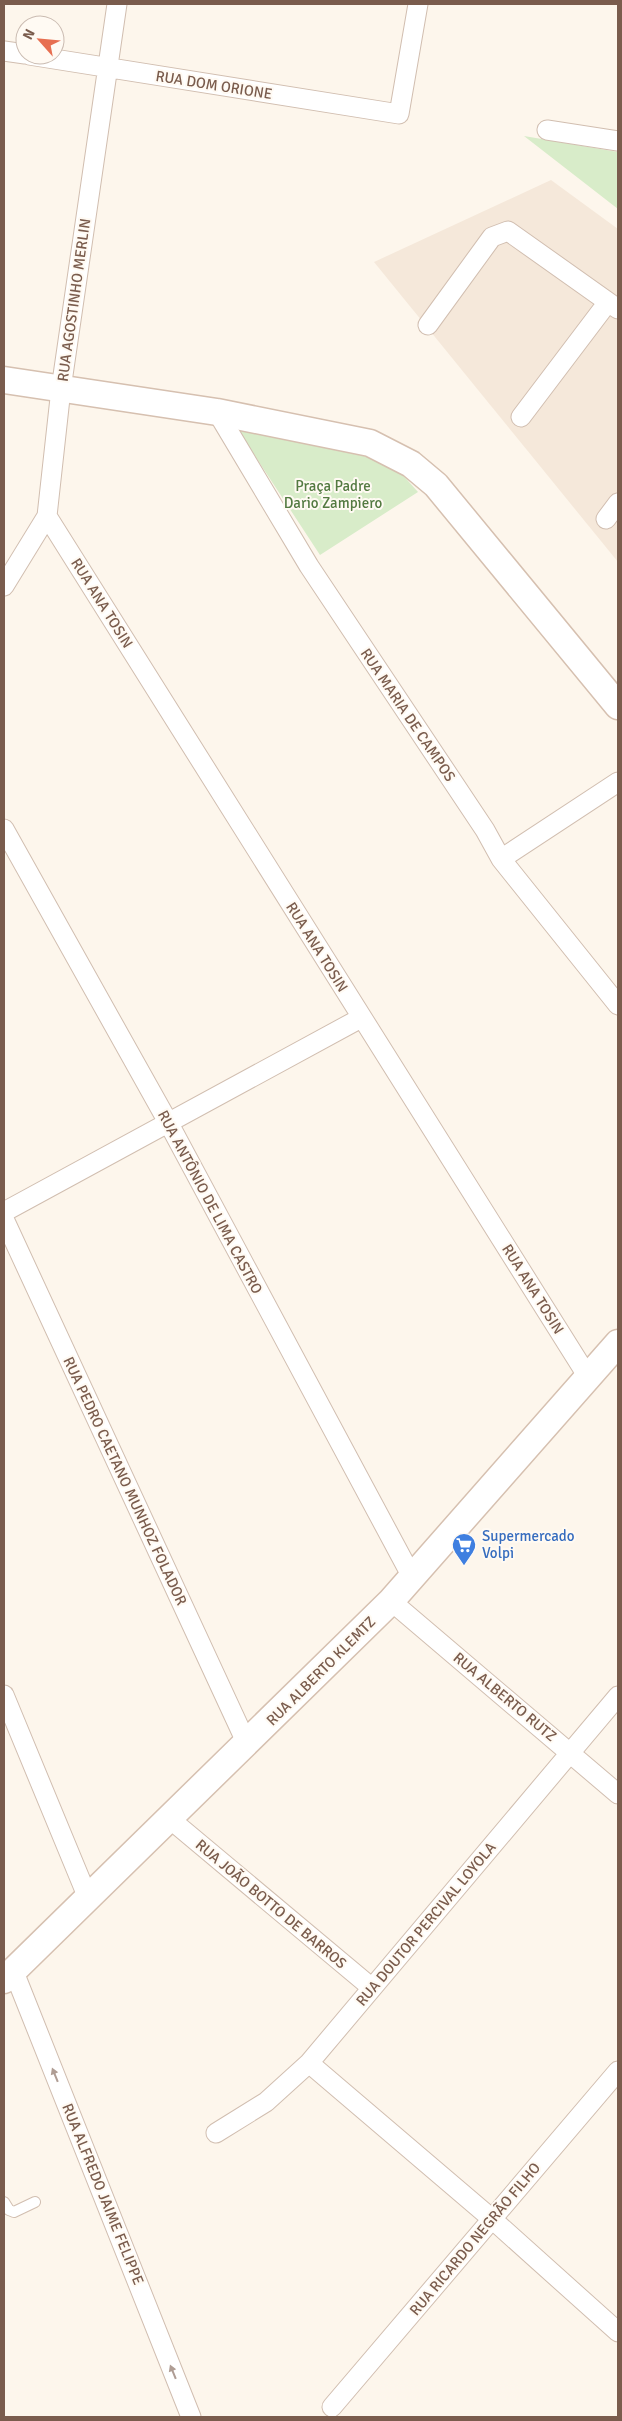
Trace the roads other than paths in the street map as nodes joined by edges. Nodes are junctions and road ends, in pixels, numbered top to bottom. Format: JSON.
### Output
{"nodes":[{"id":1,"x":117,"y":4,"type":"edge"},
{"id":2,"x":418,"y":4,"type":"edge"},
{"id":3,"x":65,"y":61,"type":"edge"},
{"id":4,"x":108,"y":68,"type":"junction"},
{"id":5,"x":547,"y":130,"type":"dead end"},
{"id":6,"x":618,"y":142,"type":"edge"},
{"id":7,"x":613,"y":306,"type":"edge"},
{"id":8,"x":428,"y":325,"type":"dead end"},
{"id":9,"x":4,"y":380,"type":"edge"},
{"id":10,"x":61,"y":389,"type":"junction"},
{"id":11,"x":217,"y":412,"type":"junction"},
{"id":12,"x":521,"y":417,"type":"dead end"},
{"id":13,"x":618,"y":503,"type":"edge"},
{"id":14,"x":47,"y":516,"type":"junction"},
{"id":15,"x":606,"y":519,"type":"dead end"},
{"id":16,"x":4,"y":586,"type":"edge"},
{"id":17,"x":618,"y":706,"type":"edge"},
{"id":18,"x":618,"y":782,"type":"edge"},
{"id":19,"x":4,"y":830,"type":"edge"},
{"id":20,"x":501,"y":859,"type":"junction"},
{"id":21,"x":618,"y":1005,"type":"edge"},
{"id":22,"x":361,"y":1018,"type":"junction"},
{"id":23,"x":168,"y":1122,"type":"junction"},
{"id":24,"x":4,"y":1212,"type":"edge"},
{"id":25,"x":4,"y":1219,"type":"edge"},
{"id":26,"x":618,"y":1343,"type":"edge"},
{"id":27,"x":588,"y":1377,"type":"junction"},
{"id":28,"x":412,"y":1577,"type":"junction"},
{"id":29,"x":391,"y":1601,"type":"junction"},
{"id":30,"x":4,"y":1695,"type":"edge"},
{"id":31,"x":618,"y":1696,"type":"edge"},
{"id":32,"x":247,"y":1744,"type":"junction"},
{"id":33,"x":570,"y":1753,"type":"junction"},
{"id":34,"x":618,"y":1794,"type":"edge"},
{"id":35,"x":170,"y":1819,"type":"junction"},
{"id":36,"x":88,"y":1898,"type":"junction"},
{"id":37,"x":9,"y":1976,"type":"edge"},
{"id":38,"x":372,"y":1988,"type":"junction"},
{"id":39,"x":309,"y":2063,"type":"junction"},
{"id":40,"x":618,"y":2071,"type":"edge"},
{"id":41,"x":216,"y":2133,"type":"dead end"},
{"id":42,"x":4,"y":2202,"type":"edge"},
{"id":43,"x":36,"y":2202,"type":"dead end"},
{"id":44,"x":492,"y":2219,"type":"junction"},
{"id":45,"x":618,"y":2332,"type":"edge"},
{"id":46,"x":332,"y":2407,"type":"dead end"},
{"id":47,"x":191,"y":2417,"type":"edge"}],
"edges":[{"from":1,"to":4,"type":"street","name":"RUA AGOSTINHO MERLIN"},
{"from":2,"to":4,"type":"street","name":"RUA DOM ORIONE"},
{"from":3,"to":4,"type":"street","name":"RUA DOM ORIONE"},
{"from":4,"to":10,"type":"street","name":"RUA AGOSTINHO MERLIN"},
{"from":5,"to":6,"type":"street"},
{"from":7,"to":8,"type":"street"},
{"from":7,"to":12,"type":"street"},
{"from":9,"to":10,"type":"street"},
{"from":10,"to":11,"type":"street"},
{"from":10,"to":14,"type":"street","name":"RUA AGOSTINHO MERLIN"},
{"from":11,"to":17,"type":"street"},
{"from":11,"to":20,"type":"street","name":"RUA MARIA DE CAMPOS"},
{"from":13,"to":15,"type":"street"},
{"from":14,"to":16,"type":"street","name":"RUA AGOSTINHO MERLIN"},
{"from":14,"to":22,"type":"street","name":"RUA ANA TOSIN"},
{"from":18,"to":20,"type":"street"},
{"from":19,"to":23,"type":"street","name":"RUA ANTÔNIO DE LIMA CASTRO"},
{"from":20,"to":21,"type":"street","name":"RUA MARIA DE CAMPOS"},
{"from":22,"to":23,"type":"street"},
{"from":22,"to":27,"type":"street","name":"RUA ANA TOSIN"},
{"from":23,"to":24,"type":"street"},
{"from":23,"to":28,"type":"street","name":"RUA ANTÔNIO DE LIMA CASTRO"},
{"from":25,"to":32,"type":"street","name":"RUA PEDRO CAETANO MUNHOZ FOLADOR"},
{"from":26,"to":27,"type":"street","name":"RUA ALBERTO KLEMTZ"},
{"from":27,"to":28,"type":"street","name":"RUA ALBERTO KLEMTZ"},
{"from":28,"to":29,"type":"street","name":"RUA ALBERTO KLEMTZ"},
{"from":29,"to":32,"type":"street","name":"RUA ALBERTO KLEMTZ"},
{"from":29,"to":33,"type":"street","name":"RUA ALBERTO RUTZ"},
{"from":30,"to":36,"type":"street"},
{"from":31,"to":33,"type":"street","name":"RUA DOUTOR PERCIVAL LOYOLA"},
{"from":32,"to":35,"type":"street","name":"RUA ALBERTO KLEMTZ"},
{"from":33,"to":34,"type":"street","name":"RUA ALBERTO RUTZ"},
{"from":33,"to":38,"type":"street","name":"RUA DOUTOR PERCIVAL LOYOLA"},
{"from":35,"to":36,"type":"street","name":"RUA ALBERTO KLEMTZ"},
{"from":35,"to":38,"type":"street","name":"RUA JOÃO BOTTO DE BARROS"},
{"from":36,"to":37,"type":"street","name":"RUA ALBERTO KLEMTZ"},
{"from":47,"to":37,"type":"street","name":"RUA ALFREDO JAIME FELIPPE","one_way":true},
{"from":38,"to":39,"type":"street","name":"RUA DOUTOR PERCIVAL LOYOLA"},
{"from":39,"to":41,"type":"street","name":"RUA DOUTOR PERCIVAL LOYOLA"},
{"from":39,"to":44,"type":"street"},
{"from":40,"to":44,"type":"street","name":"RUA RICARDO NEGRÃO FILHO"},
{"from":42,"to":43,"type":"lane"},
{"from":44,"to":45,"type":"street"},
{"from":44,"to":46,"type":"street","name":"RUA RICARDO NEGRÃO FILHO"}]}
